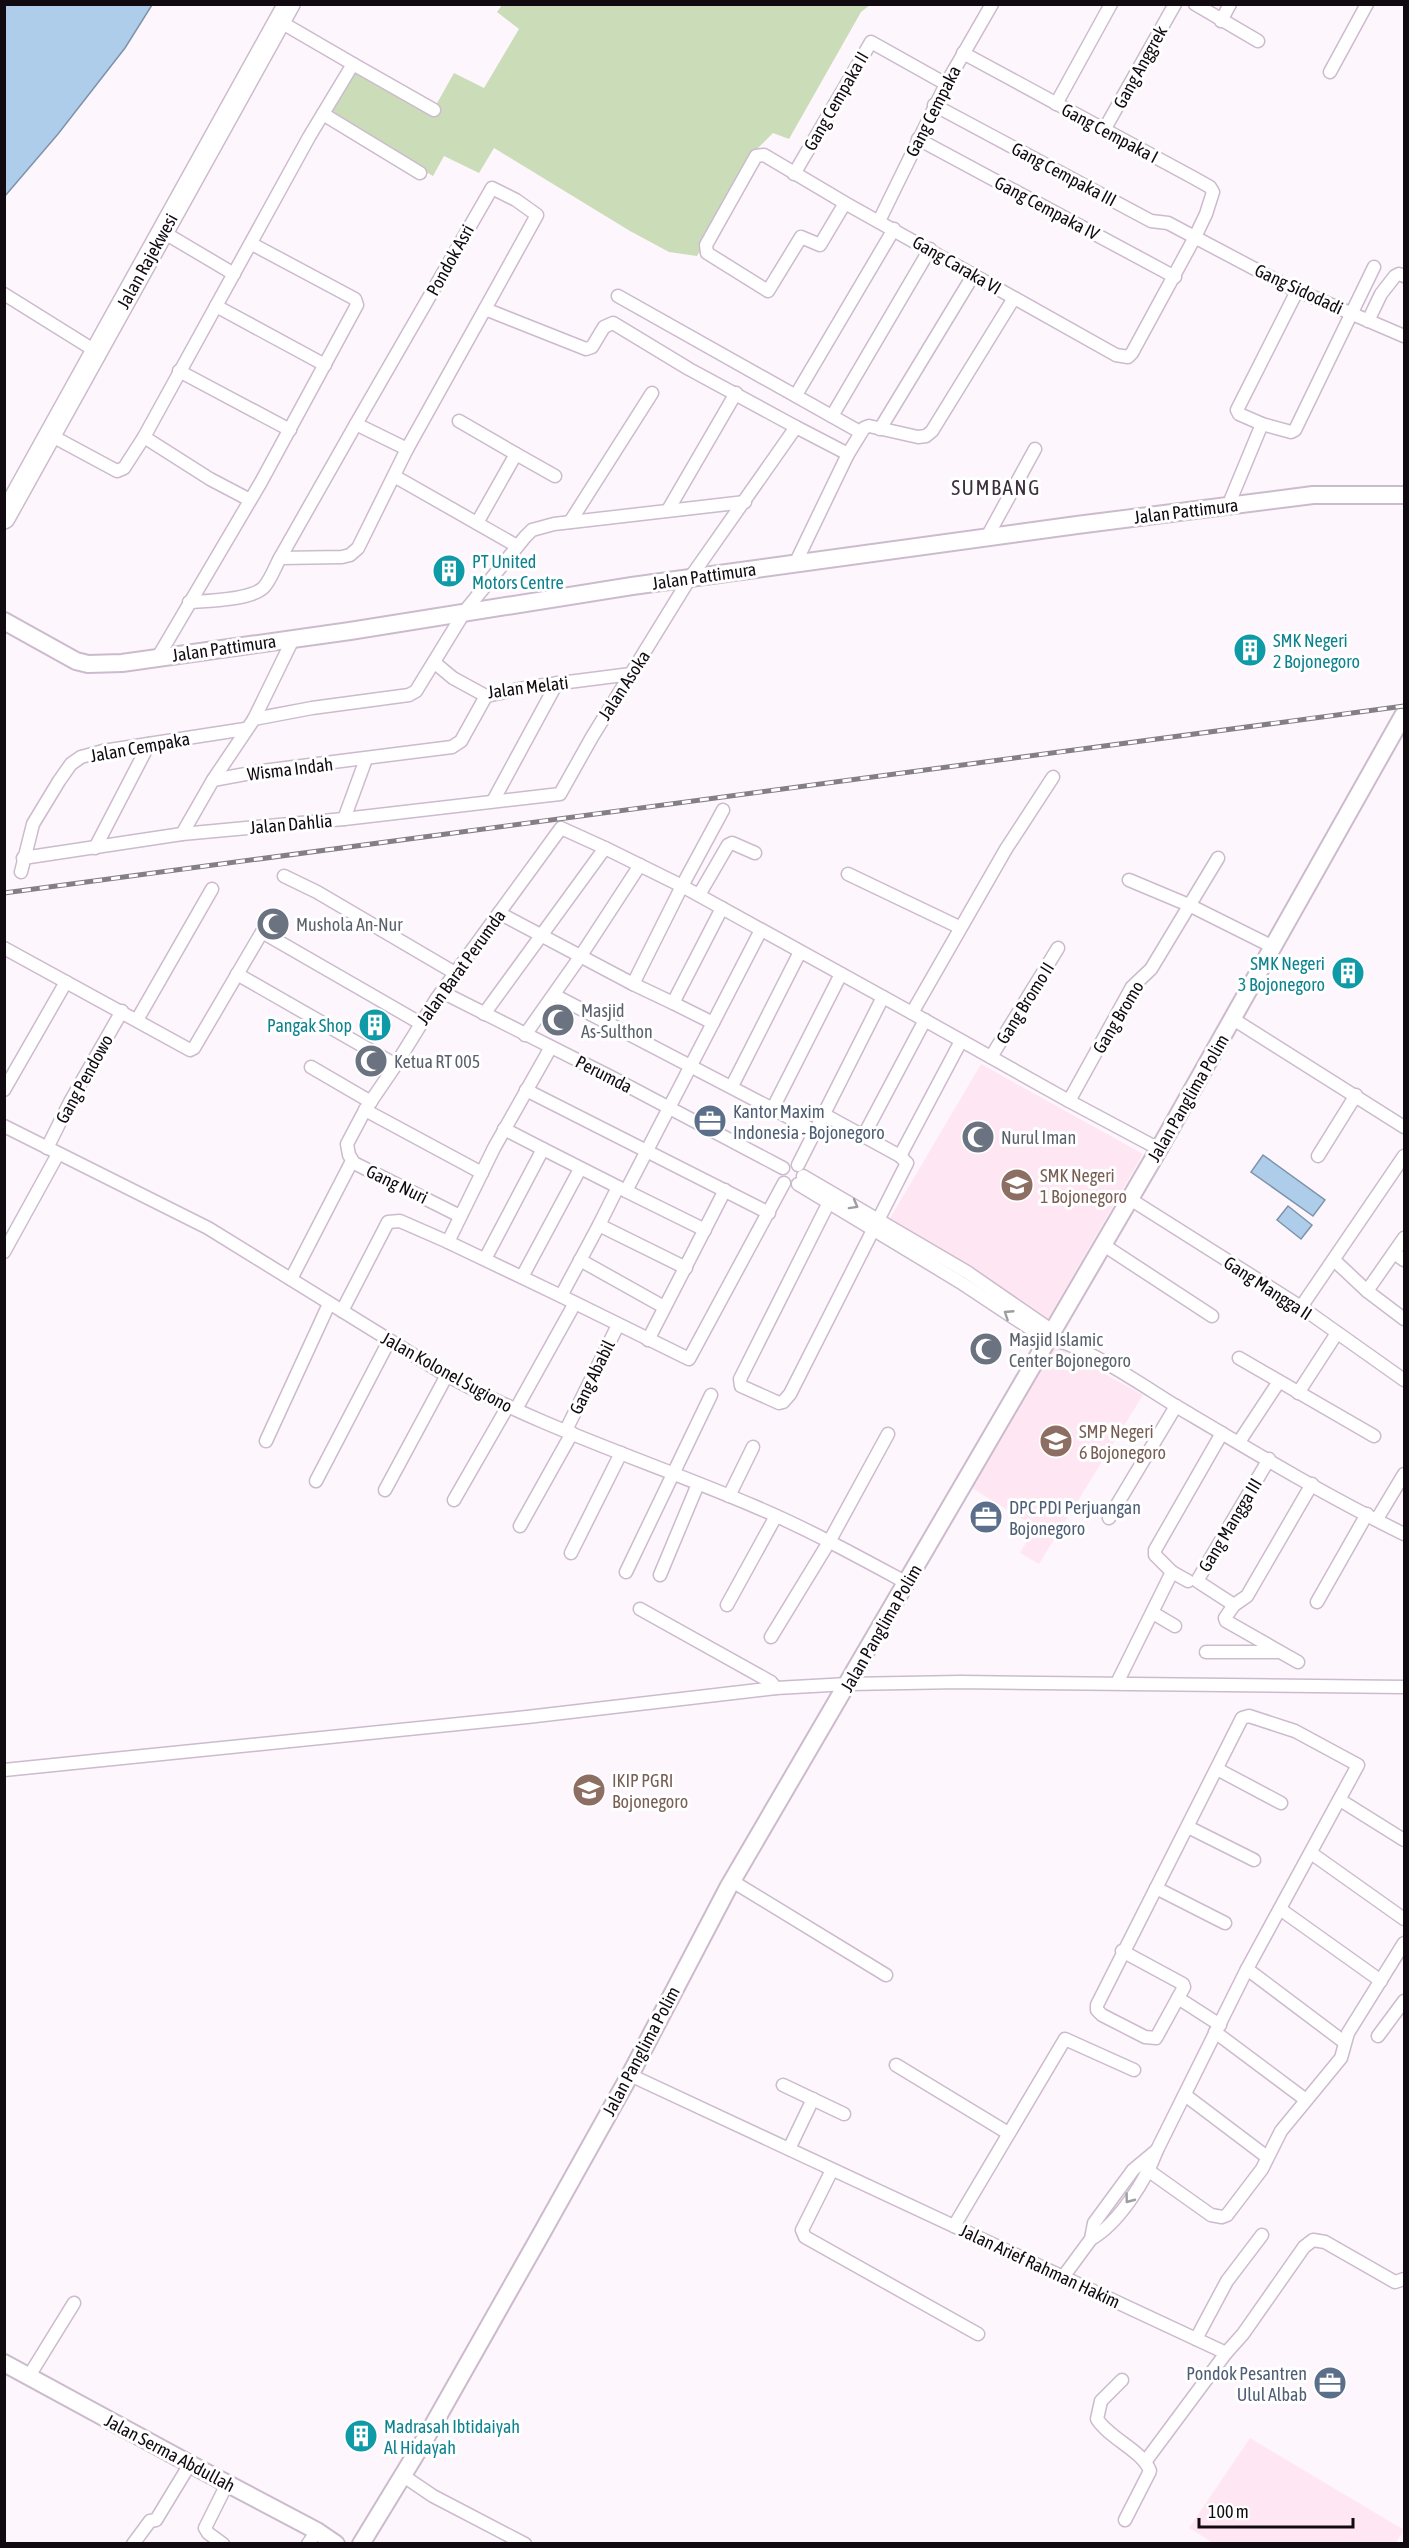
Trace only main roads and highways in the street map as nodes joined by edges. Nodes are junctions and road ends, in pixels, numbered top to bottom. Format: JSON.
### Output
{"nodes":[{"id":1,"x":284,"y":13,"type":"edge"},
{"id":2,"x":1404,"y":495,"type":"edge"},
{"id":3,"x":4,"y":518,"type":"edge"},
{"id":4,"x":8,"y":625,"type":"edge"},
{"id":5,"x":1404,"y":714,"type":"edge"},
{"id":6,"x":4,"y":2363,"type":"edge"},
{"id":7,"x":312,"y":2537,"type":"edge"},
{"id":8,"x":336,"y":2544,"type":"edge"},
{"id":9,"x":361,"y":2544,"type":"edge"}],
"edges":[{"from":1,"to":3,"type":"highway","name":"Jalan Rajekwesi"},
{"from":2,"to":4,"type":"main road","name":"Jalan Pattimura"},
{"from":5,"to":9,"type":"main road","name":"Jalan Panglima Polim"},
{"from":6,"to":7,"type":"main road","name":"Jalan Serma Abdullah"},
{"from":7,"to":8,"type":"main road","name":"Jalan Serma Abdullah"}]}
